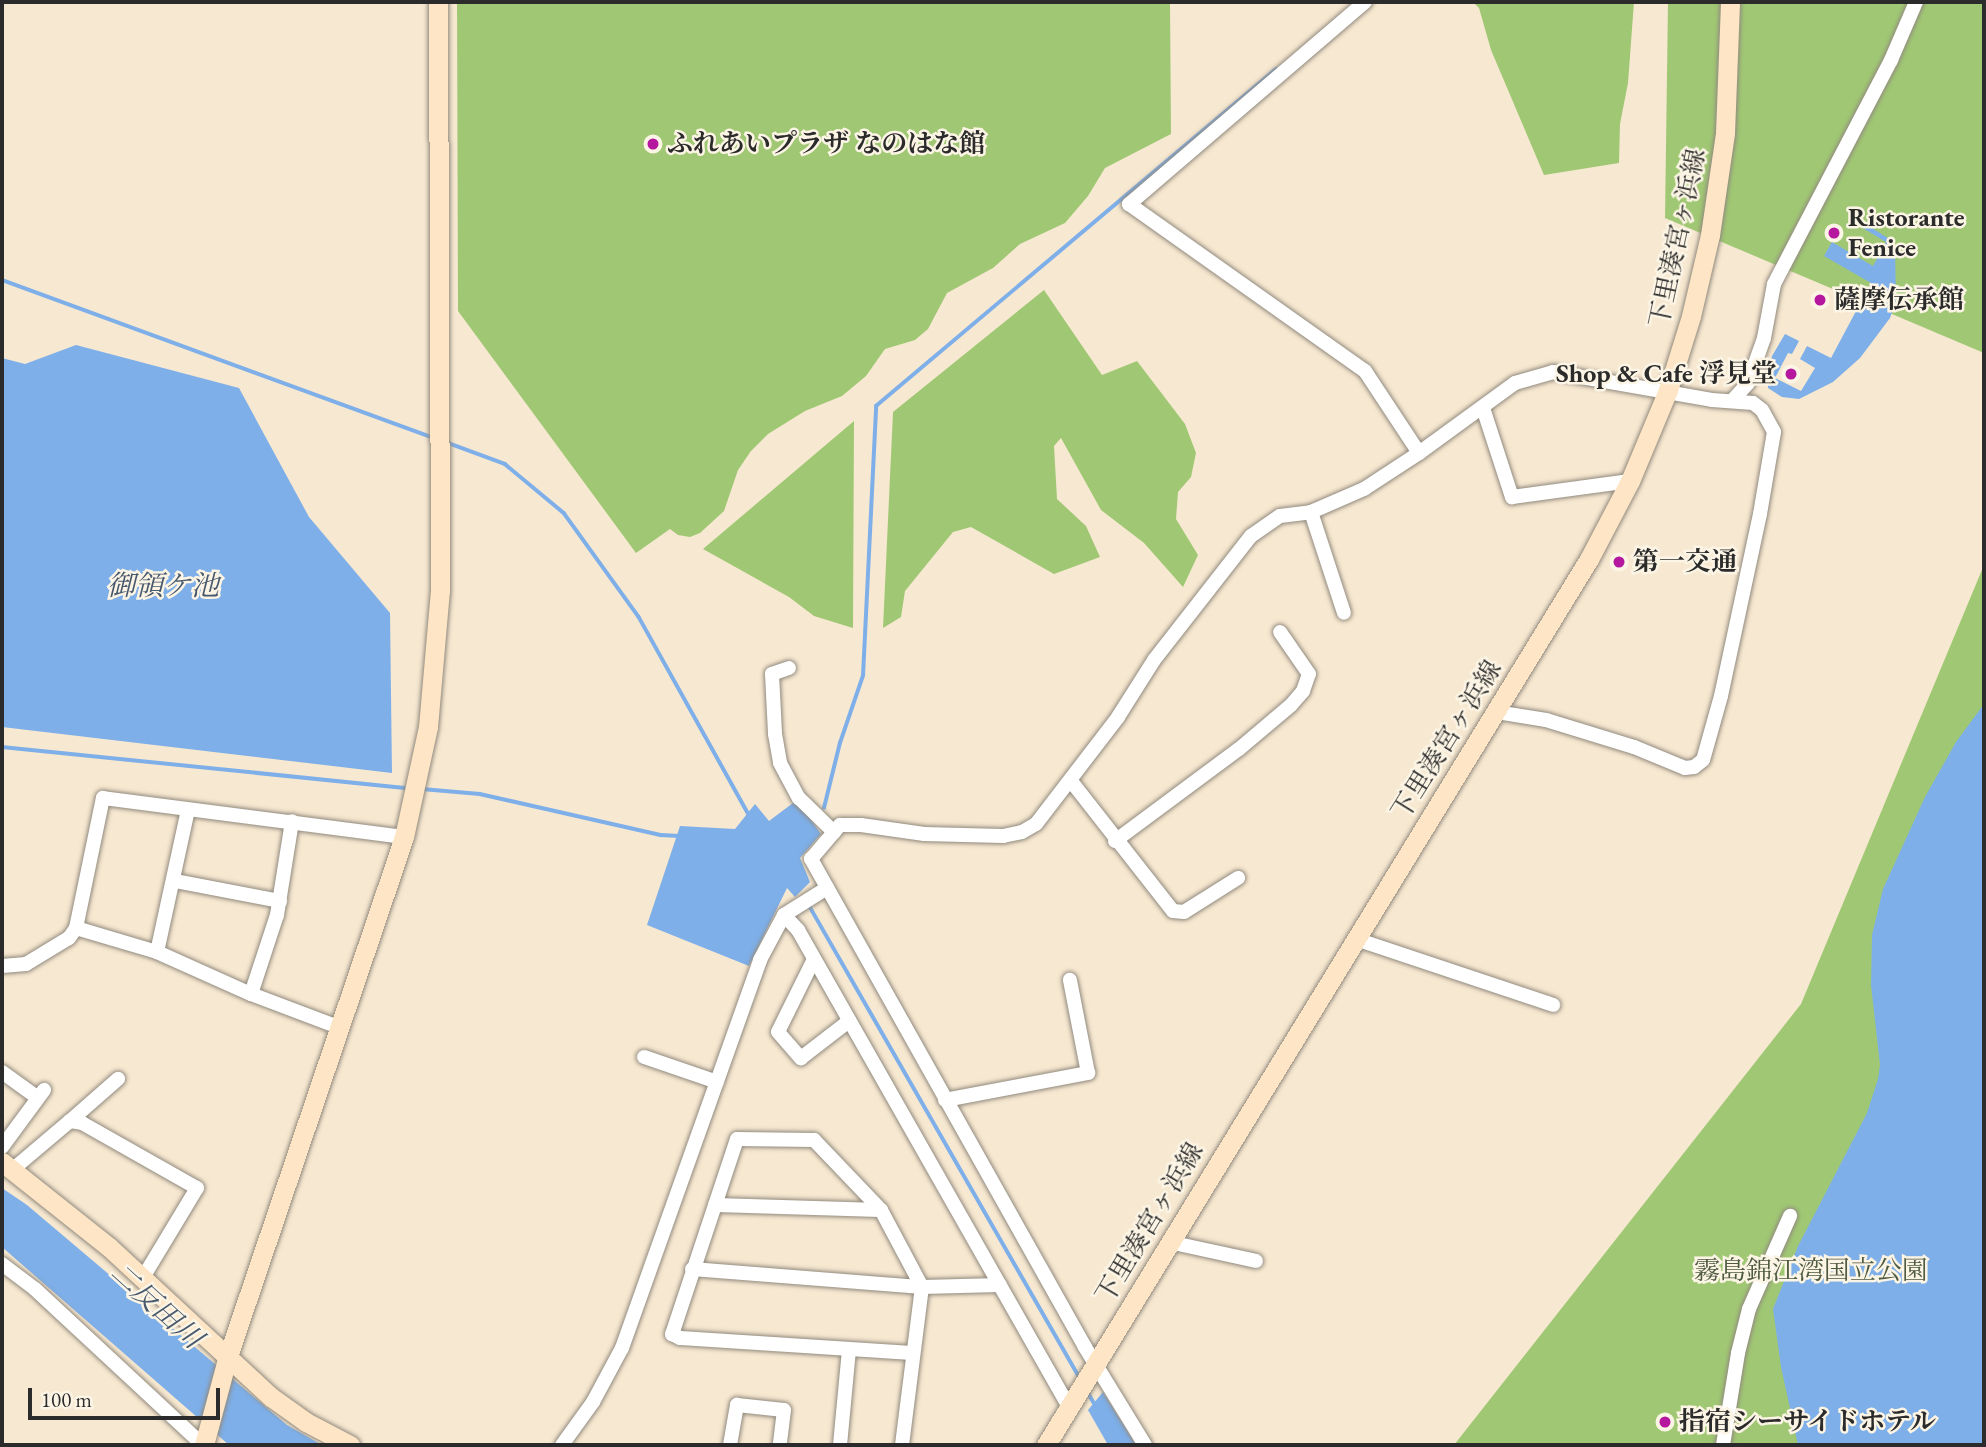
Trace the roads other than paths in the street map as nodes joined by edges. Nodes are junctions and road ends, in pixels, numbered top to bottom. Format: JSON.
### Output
{"nodes":[{"id":1,"x":438,"y":2,"type":"edge"},
{"id":2,"x":1365,"y":2,"type":"edge"},
{"id":3,"x":1730,"y":2,"type":"edge"},
{"id":4,"x":1916,"y":2,"type":"edge"},
{"id":5,"x":1668,"y":390,"type":"junction"},
{"id":6,"x":1732,"y":401,"type":"junction"},
{"id":7,"x":1483,"y":408,"type":"junction"},
{"id":8,"x":1419,"y":453,"type":"junction"},
{"id":9,"x":1630,"y":481,"type":"junction"},
{"id":10,"x":1311,"y":512,"type":"junction"},
{"id":11,"x":1344,"y":613,"type":"dead end"},
{"id":12,"x":1280,"y":632,"type":"dead end"},
{"id":13,"x":789,"y":668,"type":"dead end"},
{"id":14,"x":1496,"y":712,"type":"junction"},
{"id":15,"x":1071,"y":781,"type":"junction"},
{"id":16,"x":188,"y":810,"type":"junction"},
{"id":17,"x":292,"y":821,"type":"junction"},
{"id":18,"x":834,"y":832,"type":"junction"},
{"id":19,"x":404,"y":837,"type":"junction"},
{"id":20,"x":1115,"y":841,"type":"junction"},
{"id":21,"x":1238,"y":878,"type":"dead end"},
{"id":22,"x":175,"y":881,"type":"junction"},
{"id":23,"x":824,"y":889,"type":"junction"},
{"id":24,"x":280,"y":901,"type":"junction"},
{"id":25,"x":789,"y":911,"type":"junction"},
{"id":26,"x":76,"y":929,"type":"junction"},
{"id":27,"x":1356,"y":939,"type":"junction"},
{"id":28,"x":157,"y":952,"type":"junction"},
{"id":29,"x":814,"y":959,"type":"junction"},
{"id":30,"x":2,"y":966,"type":"edge"},
{"id":31,"x":1070,"y":980,"type":"dead end"},
{"id":32,"x":251,"y":994,"type":"junction"},
{"id":33,"x":1553,"y":1005,"type":"dead end"},
{"id":34,"x":849,"y":1021,"type":"junction"},
{"id":35,"x":341,"y":1028,"type":"junction"},
{"id":36,"x":644,"y":1056,"type":"dead end"},
{"id":37,"x":2,"y":1072,"type":"edge"},
{"id":38,"x":118,"y":1079,"type":"dead end"},
{"id":39,"x":717,"y":1082,"type":"junction"},
{"id":40,"x":945,"y":1100,"type":"junction"},
{"id":41,"x":70,"y":1122,"type":"junction"},
{"id":42,"x":2,"y":1147,"type":"edge"},
{"id":43,"x":7,"y":1166,"type":"edge"},
{"id":44,"x":715,"y":1205,"type":"junction"},
{"id":45,"x":881,"y":1210,"type":"junction"},
{"id":46,"x":1790,"y":1216,"type":"dead end"},
{"id":47,"x":1169,"y":1242,"type":"junction"},
{"id":48,"x":1256,"y":1261,"type":"dead end"},
{"id":49,"x":2,"y":1264,"type":"edge"},
{"id":50,"x":692,"y":1269,"type":"junction"},
{"id":51,"x":142,"y":1279,"type":"junction"},
{"id":52,"x":1000,"y":1285,"type":"junction"},
{"id":53,"x":922,"y":1287,"type":"junction"},
{"id":54,"x":849,"y":1349,"type":"junction"},
{"id":55,"x":913,"y":1353,"type":"junction"},
{"id":56,"x":228,"y":1359,"type":"junction"},
{"id":57,"x":1095,"y":1364,"type":"junction"},
{"id":58,"x":1068,"y":1405,"type":"junction"},
{"id":59,"x":204,"y":1445,"type":"edge"},
{"id":60,"x":350,"y":1445,"type":"edge"},
{"id":61,"x":562,"y":1445,"type":"edge"},
{"id":62,"x":730,"y":1445,"type":"edge"},
{"id":63,"x":780,"y":1445,"type":"edge"},
{"id":64,"x":840,"y":1445,"type":"edge"},
{"id":65,"x":902,"y":1445,"type":"edge"},
{"id":66,"x":1046,"y":1445,"type":"edge"},
{"id":67,"x":1144,"y":1445,"type":"edge"},
{"id":68,"x":1723,"y":1445,"type":"edge"}],
"edges":[{"from":1,"to":19,"type":"street"},
{"from":2,"to":8,"type":"street"},
{"from":3,"to":5,"type":"street","name":"下里湊宮ヶ浜線"},
{"from":4,"to":6,"type":"street"},
{"from":5,"to":6,"type":"street"},
{"from":5,"to":7,"type":"street"},
{"from":5,"to":9,"type":"street","name":"下里湊宮ヶ浜線"},
{"from":6,"to":14,"type":"street"},
{"from":7,"to":8,"type":"street"},
{"from":7,"to":9,"type":"street"},
{"from":8,"to":10,"type":"street"},
{"from":9,"to":14,"type":"street","name":"下里湊宮ヶ浜線"},
{"from":10,"to":11,"type":"street"},
{"from":10,"to":15,"type":"street"},
{"from":12,"to":20,"type":"street"},
{"from":13,"to":18,"type":"street"},
{"from":14,"to":27,"type":"street","name":"下里湊宮ヶ浜線"},
{"from":15,"to":18,"type":"street"},
{"from":15,"to":20,"type":"street"},
{"from":16,"to":17,"type":"street"},
{"from":16,"to":22,"type":"street"},
{"from":16,"to":26,"type":"street"},
{"from":17,"to":19,"type":"street"},
{"from":17,"to":24,"type":"street"},
{"from":18,"to":23,"type":"street"},
{"from":19,"to":35,"type":"street"},
{"from":20,"to":21,"type":"street"},
{"from":22,"to":24,"type":"street"},
{"from":22,"to":28,"type":"street"},
{"from":23,"to":25,"type":"street"},
{"from":23,"to":40,"type":"street"},
{"from":24,"to":32,"type":"street"},
{"from":25,"to":29,"type":"street"},
{"from":25,"to":39,"type":"street"},
{"from":26,"to":28,"type":"street"},
{"from":26,"to":30,"type":"street"},
{"from":27,"to":33,"type":"street"},
{"from":27,"to":47,"type":"street","name":"下里湊宮ヶ浜線"},
{"from":28,"to":32,"type":"street"},
{"from":29,"to":34,"type":"street"},
{"from":29,"to":34,"type":"street"},
{"from":31,"to":40,"type":"street"},
{"from":32,"to":35,"type":"street"},
{"from":34,"to":52,"type":"street"},
{"from":35,"to":56,"type":"street"},
{"from":36,"to":39,"type":"street"},
{"from":37,"to":42,"type":"street"},
{"from":38,"to":41,"type":"street"},
{"from":39,"to":61,"type":"street"},
{"from":40,"to":57,"type":"street"},
{"from":41,"to":43,"type":"street"},
{"from":41,"to":51,"type":"street"},
{"from":43,"to":51,"type":"street"},
{"from":44,"to":45,"type":"street"},
{"from":44,"to":45,"type":"street"},
{"from":44,"to":50,"type":"street"},
{"from":45,"to":53,"type":"street"},
{"from":46,"to":68,"type":"street"},
{"from":47,"to":48,"type":"street"},
{"from":47,"to":57,"type":"street","name":"下里湊宮ヶ浜線"},
{"from":49,"to":59,"type":"street"},
{"from":50,"to":53,"type":"street"},
{"from":50,"to":54,"type":"street"},
{"from":51,"to":56,"type":"street"},
{"from":52,"to":53,"type":"street"},
{"from":52,"to":58,"type":"street"},
{"from":53,"to":55,"type":"street"},
{"from":54,"to":55,"type":"street"},
{"from":54,"to":64,"type":"street"},
{"from":55,"to":65,"type":"street"},
{"from":56,"to":59,"type":"street"},
{"from":56,"to":60,"type":"street"},
{"from":57,"to":58,"type":"street","name":"下里湊宮ヶ浜線"},
{"from":57,"to":67,"type":"street"},
{"from":58,"to":66,"type":"street","name":"下里湊宮ヶ浜線"},
{"from":62,"to":63,"type":"street"}]}
